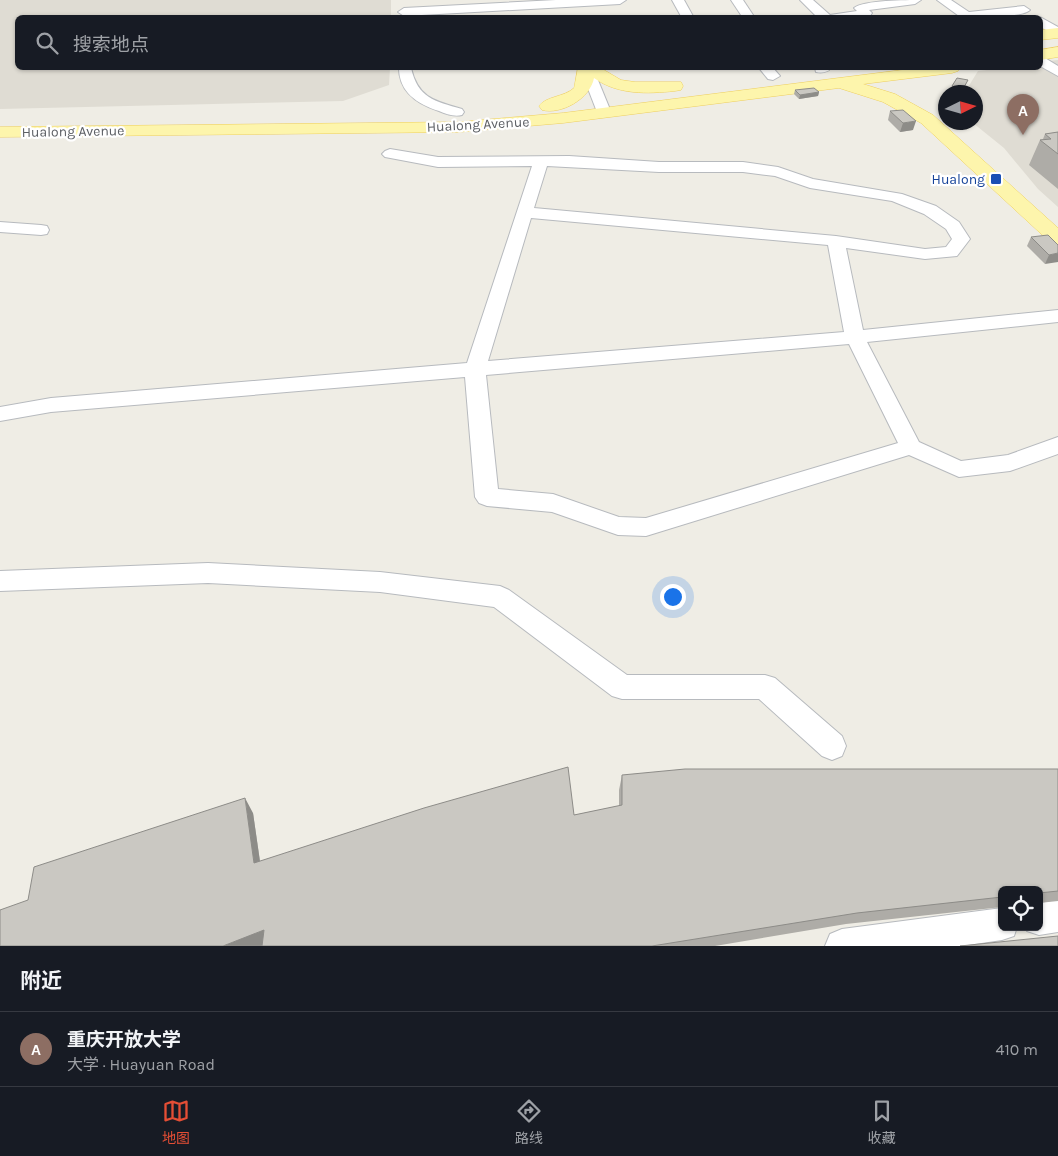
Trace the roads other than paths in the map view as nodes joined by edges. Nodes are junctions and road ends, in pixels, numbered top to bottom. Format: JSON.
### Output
{"nodes":[{"id":1,"x":678,"y":0,"type":"edge"},
{"id":2,"x":737,"y":0,"type":"edge"},
{"id":3,"x":798,"y":0,"type":"edge"},
{"id":4,"x":806,"y":0,"type":"edge"},
{"id":5,"x":849,"y":0,"type":"edge"},
{"id":6,"x":915,"y":0,"type":"edge"},
{"id":7,"x":943,"y":0,"type":"edge"},
{"id":8,"x":1010,"y":0,"type":"edge"},
{"id":9,"x":565,"y":2,"type":"edge"},
{"id":10,"x":616,"y":2,"type":"edge"},
{"id":11,"x":404,"y":10,"type":"edge"},
{"id":12,"x":1024,"y":10,"type":"junction"},
{"id":13,"x":866,"y":13,"type":"edge"},
{"id":14,"x":567,"y":15,"type":"edge"},
{"id":15,"x":573,"y":15,"type":"edge"},
{"id":16,"x":686,"y":15,"type":"edge"},
{"id":17,"x":747,"y":15,"type":"edge"},
{"id":18,"x":814,"y":15,"type":"edge"},
{"id":19,"x":823,"y":15,"type":"edge"},
{"id":20,"x":852,"y":15,"type":"edge"},
{"id":21,"x":962,"y":15,"type":"edge"},
{"id":22,"x":982,"y":15,"type":"edge"},
{"id":23,"x":1032,"y":15,"type":"edge"},
{"id":24,"x":1043,"y":23,"type":"edge"},
{"id":25,"x":1058,"y":33,"type":"edge"},
{"id":26,"x":1043,"y":35,"type":"edge"},
{"id":27,"x":1058,"y":52,"type":"edge"},
{"id":28,"x":1043,"y":54,"type":"edge"},
{"id":29,"x":1043,"y":62,"type":"edge"},
{"id":30,"x":405,"y":70,"type":"edge"},
{"id":31,"x":591,"y":70,"type":"edge"},
{"id":32,"x":591,"y":70,"type":"edge"},
{"id":33,"x":593,"y":70,"type":"edge"},
{"id":34,"x":934,"y":70,"type":"joint"},
{"id":35,"x":769,"y":72,"type":"edge"},
{"id":36,"x":824,"y":72,"type":"edge"},
{"id":37,"x":1058,"y":72,"type":"edge"},
{"id":38,"x":709,"y":84,"type":"junction"},
{"id":39,"x":887,"y":97,"type":"junction"},
{"id":40,"x":933,"y":104,"type":"dead end"},
{"id":41,"x":606,"y":105,"type":"junction"},
{"id":42,"x":548,"y":106,"type":"junction"},
{"id":43,"x":938,"y":109,"type":"edge"},
{"id":44,"x":457,"y":112,"type":"junction"},
{"id":45,"x":0,"y":118,"type":"edge"},
{"id":46,"x":961,"y":130,"type":"edge"},
{"id":47,"x":0,"y":132,"type":"edge"},
{"id":48,"x":390,"y":154,"type":"dead end"},
{"id":49,"x":541,"y":161,"type":"junction"},
{"id":50,"x":525,"y":212,"type":"junction"},
{"id":51,"x":1058,"y":217,"type":"edge"},
{"id":52,"x":0,"y":227,"type":"edge"},
{"id":53,"x":41,"y":230,"type":"dead end"},
{"id":54,"x":1058,"y":240,"type":"edge"},
{"id":55,"x":836,"y":241,"type":"junction"},
{"id":56,"x":1058,"y":316,"type":"edge"},
{"id":57,"x":855,"y":337,"type":"junction"},
{"id":58,"x":475,"y":370,"type":"junction"},
{"id":59,"x":0,"y":414,"type":"edge"},
{"id":60,"x":1058,"y":445,"type":"edge"},
{"id":61,"x":911,"y":447,"type":"junction"},
{"id":62,"x":0,"y":581,"type":"edge"},
{"id":63,"x":832,"y":746,"type":"dead end"},
{"id":64,"x":1058,"y":916,"type":"edge"},
{"id":65,"x":1043,"y":918,"type":"edge"},
{"id":66,"x":998,"y":925,"type":"edge"},
{"id":67,"x":854,"y":945,"type":"edge"}],
"edges":[{"from":1,"to":16,"type":"street"},
{"from":2,"to":17,"type":"street"},
{"from":3,"to":18,"type":"street"},
{"from":4,"to":19,"type":"street"},
{"from":5,"to":13,"type":"street"},
{"from":6,"to":13,"type":"street"},
{"from":7,"to":21,"type":"street"},
{"from":8,"to":12,"type":"street"},
{"from":9,"to":10,"type":"street"},
{"from":9,"to":11,"type":"street"},
{"from":9,"to":14,"type":"street"},
{"from":9,"to":15,"type":"street"},
{"from":12,"to":22,"type":"street"},
{"from":12,"to":23,"type":"street"},
{"from":13,"to":20,"type":"street"},
{"from":24,"to":25,"type":"street"},
{"from":25,"to":26,"type":"main road"},
{"from":27,"to":28,"type":"main road"},
{"from":29,"to":37,"type":"street"},
{"from":30,"to":44,"type":"street"},
{"from":31,"to":41,"type":"street"},
{"from":32,"to":42,"type":"main road"},
{"from":33,"to":38,"type":"main road"},
{"from":34,"to":36,"type":"main road","name":"Hualong Avenue"},
{"from":34,"to":39,"type":"main road"},
{"from":35,"to":36,"type":"main road","name":"Hualong Avenue"},
{"from":35,"to":38,"type":"main road","name":"Hualong Avenue"},
{"from":36,"to":39,"type":"main road"},
{"from":36,"to":41,"type":"main road","name":"Hualong Avenue"},
{"from":38,"to":41,"type":"main road","name":"Hualong Avenue"},
{"from":39,"to":54,"type":"main road"},
{"from":40,"to":43,"type":"main road"},
{"from":41,"to":42,"type":"main road","name":"Hualong Avenue"},
{"from":41,"to":47,"type":"main road","name":"Hualong Avenue"},
{"from":42,"to":44,"type":"main road","name":"Hualong Avenue"},
{"from":44,"to":45,"type":"main road","name":"Hualong Avenue"},
{"from":46,"to":51,"type":"main road"},
{"from":48,"to":49,"type":"street"},
{"from":49,"to":50,"type":"street"},
{"from":49,"to":55,"type":"street"},
{"from":50,"to":55,"type":"street"},
{"from":50,"to":58,"type":"street"},
{"from":52,"to":53,"type":"street"},
{"from":55,"to":57,"type":"street"},
{"from":56,"to":57,"type":"street"},
{"from":57,"to":58,"type":"street"},
{"from":57,"to":61,"type":"street"},
{"from":58,"to":59,"type":"street"},
{"from":58,"to":61,"type":"street"},
{"from":60,"to":61,"type":"street"},
{"from":62,"to":63,"type":"street"},
{"from":64,"to":65,"type":"street"},
{"from":66,"to":67,"type":"street"}]}
